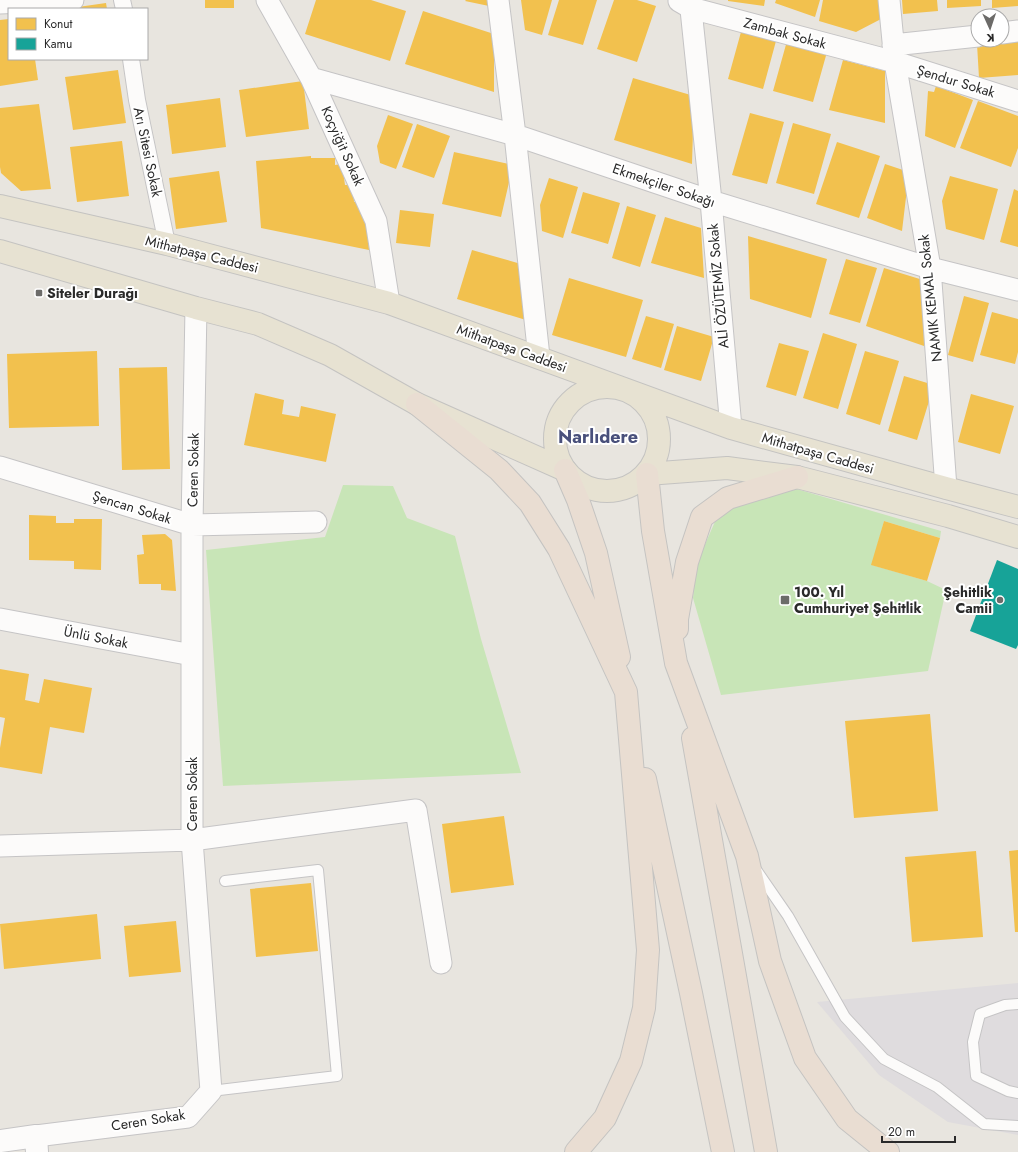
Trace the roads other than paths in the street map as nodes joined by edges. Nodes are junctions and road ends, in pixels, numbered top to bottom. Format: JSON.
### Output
{"nodes":[{"id":1,"x":73,"y":0,"type":"edge"},
{"id":2,"x":267,"y":0,"type":"edge"},
{"id":3,"x":498,"y":0,"type":"edge"},
{"id":4,"x":889,"y":0,"type":"edge"},
{"id":5,"x":0,"y":3,"type":"edge"},
{"id":6,"x":686,"y":3,"type":"edge"},
{"id":7,"x":970,"y":38,"type":"edge"},
{"id":8,"x":894,"y":54,"type":"junction"},
{"id":9,"x":131,"y":60,"type":"edge"},
{"id":10,"x":311,"y":78,"type":"junction"},
{"id":11,"x":1018,"y":100,"type":"edge"},
{"id":12,"x":515,"y":135,"type":"junction"},
{"id":13,"x":711,"y":201,"type":"junction"},
{"id":14,"x":0,"y":206,"type":"edge"},
{"id":15,"x":167,"y":244,"type":"junction"},
{"id":16,"x":0,"y":250,"type":"edge"},
{"id":17,"x":930,"y":268,"type":"junction"},
{"id":18,"x":1018,"y":290,"type":"edge"},
{"id":19,"x":389,"y":303,"type":"junction"},
{"id":20,"x":196,"y":308,"type":"junction"},
{"id":21,"x":539,"y":357,"type":"junction"},
{"id":22,"x":624,"y":389,"type":"junction"},
{"id":23,"x":417,"y":404,"type":"junction"},
{"id":24,"x":731,"y":428,"type":"junction"},
{"id":25,"x":0,"y":467,"type":"edge"},
{"id":26,"x":565,"y":470,"type":"junction"},
{"id":27,"x":646,"y":474,"type":"junction"},
{"id":28,"x":797,"y":477,"type":"junction"},
{"id":29,"x":946,"y":488,"type":"junction"},
{"id":30,"x":1018,"y":507,"type":"edge"},
{"id":31,"x":316,"y":522,"type":"dead end"},
{"id":32,"x":192,"y":525,"type":"junction"},
{"id":33,"x":1018,"y":537,"type":"edge"},
{"id":34,"x":0,"y":618,"type":"edge"},
{"id":35,"x":192,"y":655,"type":"junction"},
{"id":36,"x":676,"y":663,"type":"junction"},
{"id":37,"x":683,"y":683,"type":"junction"},
{"id":38,"x":626,"y":692,"type":"junction"},
{"id":39,"x":192,"y":840,"type":"junction"},
{"id":40,"x":0,"y":846,"type":"edge"},
{"id":41,"x":747,"y":856,"type":"junction"},
{"id":42,"x":225,"y":881,"type":"dead end"},
{"id":43,"x":441,"y":963,"type":"dead end"},
{"id":44,"x":1018,"y":1004,"type":"edge"},
{"id":45,"x":211,"y":1091,"type":"junction"},
{"id":46,"x":1018,"y":1092,"type":"edge"},
{"id":47,"x":1018,"y":1126,"type":"edge"},
{"id":48,"x":0,"y":1141,"type":"edge"},
{"id":49,"x":36,"y":1144,"type":"edge"},
{"id":50,"x":576,"y":1152,"type":"edge"},
{"id":51,"x":723,"y":1152,"type":"edge"},
{"id":52,"x":766,"y":1152,"type":"edge"},
{"id":53,"x":888,"y":1152,"type":"edge"}],
"edges":[{"from":1,"to":5,"type":"street"},
{"from":2,"to":10,"type":"street","name":"Koçyiğit Sokak"},
{"from":3,"to":12,"type":"street"},
{"from":4,"to":8,"type":"street","name":"NAMIK KEMAL Sokak"},
{"from":6,"to":8,"type":"street","name":"Zambak Sokak"},
{"from":6,"to":13,"type":"street","name":"ALİ ÖZÜTEMİZ Sokak"},
{"from":7,"to":8,"type":"street"},
{"from":8,"to":11,"type":"street","name":"Şendur Sokak"},
{"from":8,"to":17,"type":"street","name":"NAMIK KEMAL Sokak"},
{"from":9,"to":15,"type":"street","name":"Arı Sitesi Sokak"},
{"from":10,"to":12,"type":"street","name":"Ekmekçiler Sokağı"},
{"from":10,"to":19,"type":"street","name":"Koçyiğit Sokak"},
{"from":12,"to":13,"type":"street","name":"Ekmekçiler Sokağı"},
{"from":12,"to":21,"type":"street"},
{"from":13,"to":17,"type":"street","name":"Ekmekçiler Sokağı"},
{"from":13,"to":24,"type":"street","name":"ALİ ÖZÜTEMİZ Sokak"},
{"from":14,"to":15,"type":"main road","name":"Mithatpaşa Caddesi"},
{"from":15,"to":19,"type":"main road","name":"Mithatpaşa Caddesi"},
{"from":16,"to":20,"type":"main road"},
{"from":17,"to":18,"type":"street","name":"Ekmekçiler Sokağı"},
{"from":17,"to":29,"type":"street","name":"NAMIK KEMAL Sokak"},
{"from":19,"to":21,"type":"main road","name":"Mithatpaşa Caddesi"},
{"from":20,"to":23,"type":"main road"},
{"from":20,"to":32,"type":"street","name":"Ceren Sokak"},
{"from":21,"to":22,"type":"main road","name":"Mithatpaşa Caddesi"},
{"from":22,"to":24,"type":"main road","name":"Mithatpaşa Caddesi"},
{"from":22,"to":26,"type":"main road"},
{"from":22,"to":27,"type":"main road"},
{"from":23,"to":26,"type":"main road"},
{"from":23,"to":38,"type":"highway"},
{"from":24,"to":29,"type":"main road","name":"Mithatpaşa Caddesi"},
{"from":25,"to":32,"type":"street","name":"Şencan Sokak"},
{"from":26,"to":27,"type":"main road"},
{"from":26,"to":38,"type":"highway"},
{"from":27,"to":28,"type":"main road","name":"Mithatpaşa Caddesi"},
{"from":27,"to":36,"type":"highway"},
{"from":28,"to":33,"type":"main road","name":"Mithatpaşa Caddesi"},
{"from":28,"to":36,"type":"highway"},
{"from":29,"to":30,"type":"main road","name":"Mithatpaşa Caddesi"},
{"from":31,"to":32,"type":"street","name":"Şencan Sokak"},
{"from":32,"to":35,"type":"street","name":"Ceren Sokak"},
{"from":34,"to":35,"type":"street","name":"Ünlü Sokak"},
{"from":35,"to":39,"type":"street","name":"Ceren Sokak"},
{"from":36,"to":37,"type":"highway"},
{"from":37,"to":41,"type":"highway"},
{"from":37,"to":52,"type":"highway"},
{"from":38,"to":50,"type":"highway"},
{"from":38,"to":51,"type":"highway"},
{"from":39,"to":40,"type":"street"},
{"from":39,"to":43,"type":"street"},
{"from":39,"to":45,"type":"street","name":"Ceren Sokak"},
{"from":41,"to":47,"type":"lane"},
{"from":41,"to":53,"type":"highway"},
{"from":42,"to":45,"type":"lane"},
{"from":44,"to":46,"type":"lane"},
{"from":45,"to":49,"type":"street","name":"Ceren Sokak"},
{"from":48,"to":49,"type":"street"}]}
